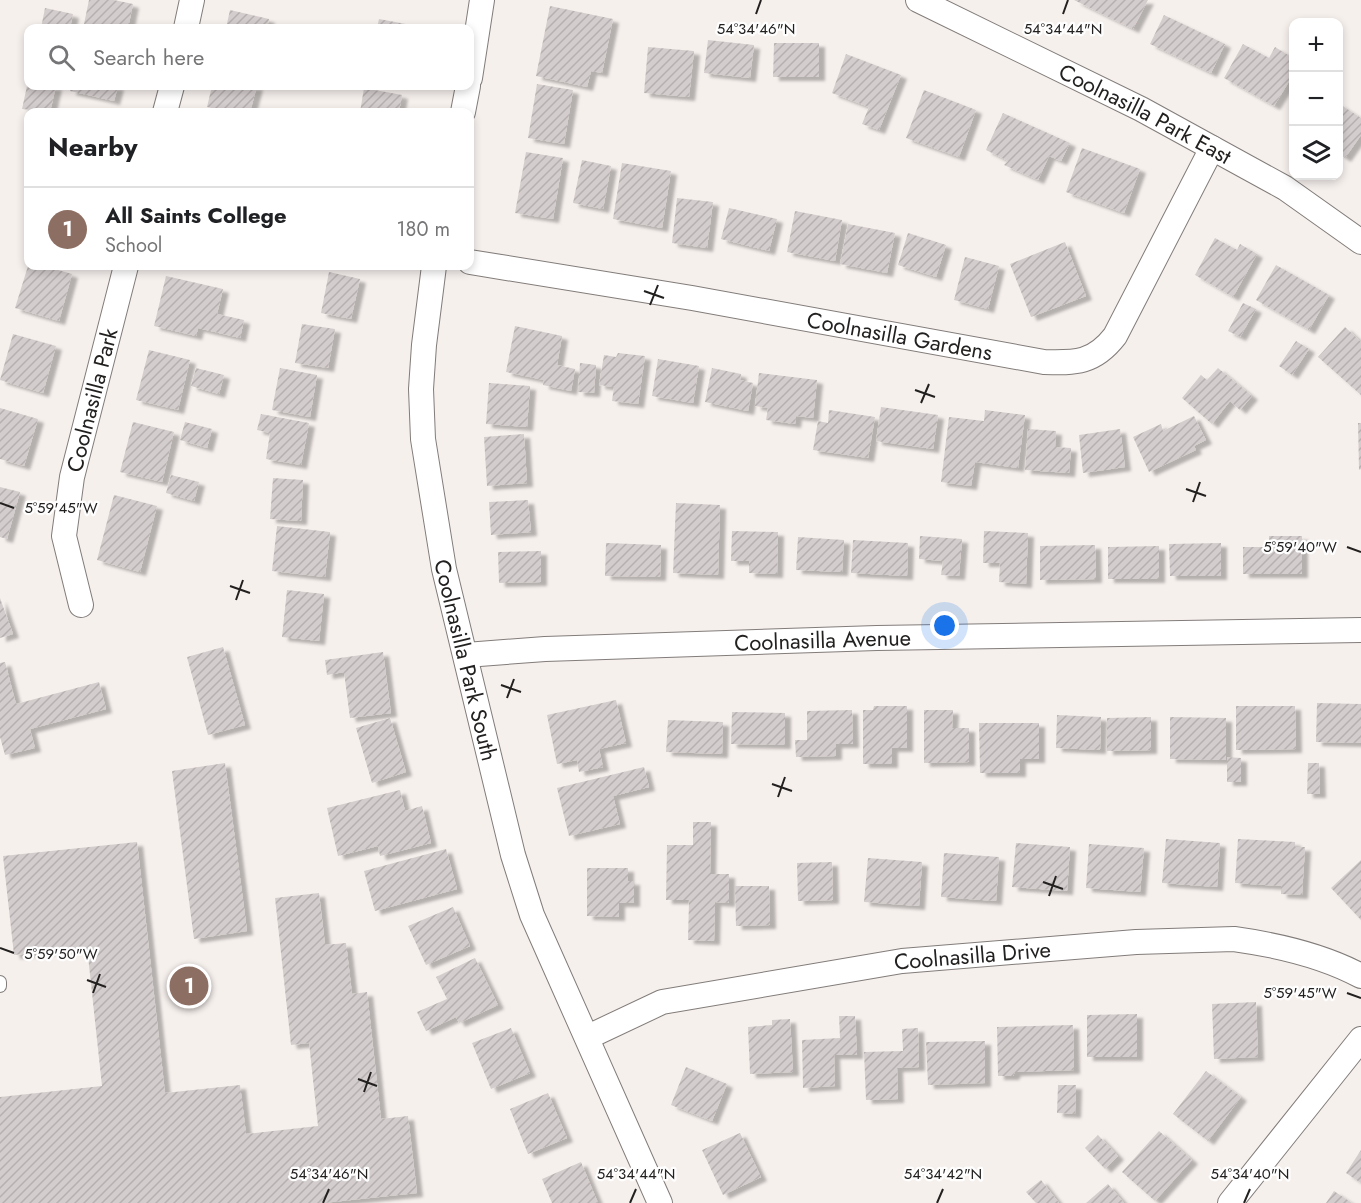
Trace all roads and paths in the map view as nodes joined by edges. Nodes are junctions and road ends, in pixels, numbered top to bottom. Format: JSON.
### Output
{"nodes":[{"id":1,"x":192,"y":0,"type":"edge"},
{"id":2,"x":482,"y":0,"type":"edge"},
{"id":3,"x":918,"y":0,"type":"edge"},
{"id":4,"x":187,"y":24,"type":"edge"},
{"id":5,"x":474,"y":52,"type":"edge"},
{"id":6,"x":171,"y":90,"type":"edge"},
{"id":7,"x":467,"y":90,"type":"edge"},
{"id":8,"x":166,"y":108,"type":"edge"},
{"id":9,"x":464,"y":108,"type":"edge"},
{"id":10,"x":1212,"y":148,"type":"junction"},
{"id":11,"x":1361,"y":242,"type":"edge"},
{"id":12,"x":474,"y":263,"type":"edge"},
{"id":13,"x":125,"y":270,"type":"edge"},
{"id":14,"x":433,"y":270,"type":"edge"},
{"id":15,"x":81,"y":605,"type":"dead end"},
{"id":16,"x":1361,"y":630,"type":"edge"},
{"id":17,"x":466,"y":655,"type":"junction"},
{"id":18,"x":1361,"y":976,"type":"edge"},
{"id":19,"x":588,"y":1037,"type":"junction"},
{"id":20,"x":1361,"y":1039,"type":"edge"},
{"id":21,"x":660,"y":1203,"type":"edge"},
{"id":22,"x":1230,"y":1203,"type":"edge"}],
"edges":[{"from":1,"to":4,"type":"street"},
{"from":2,"to":5,"type":"street"},
{"from":3,"to":10,"type":"street","name":"Coolnasilla Park East"},
{"from":6,"to":8,"type":"street"},
{"from":7,"to":9,"type":"street"},
{"from":10,"to":11,"type":"street","name":"Coolnasilla Park East"},
{"from":10,"to":12,"type":"street","name":"Coolnasilla Gardens"},
{"from":13,"to":15,"type":"street","name":"Coolnasilla Park"},
{"from":14,"to":17,"type":"street","name":"Coolnasilla Park South"},
{"from":16,"to":17,"type":"street","name":"Coolnasilla Avenue"},
{"from":17,"to":19,"type":"street","name":"Coolnasilla Park South"},
{"from":18,"to":19,"type":"street","name":"Coolnasilla Drive"},
{"from":19,"to":21,"type":"street","name":"Coolnasilla Park South"},
{"from":20,"to":22,"type":"street"}]}
